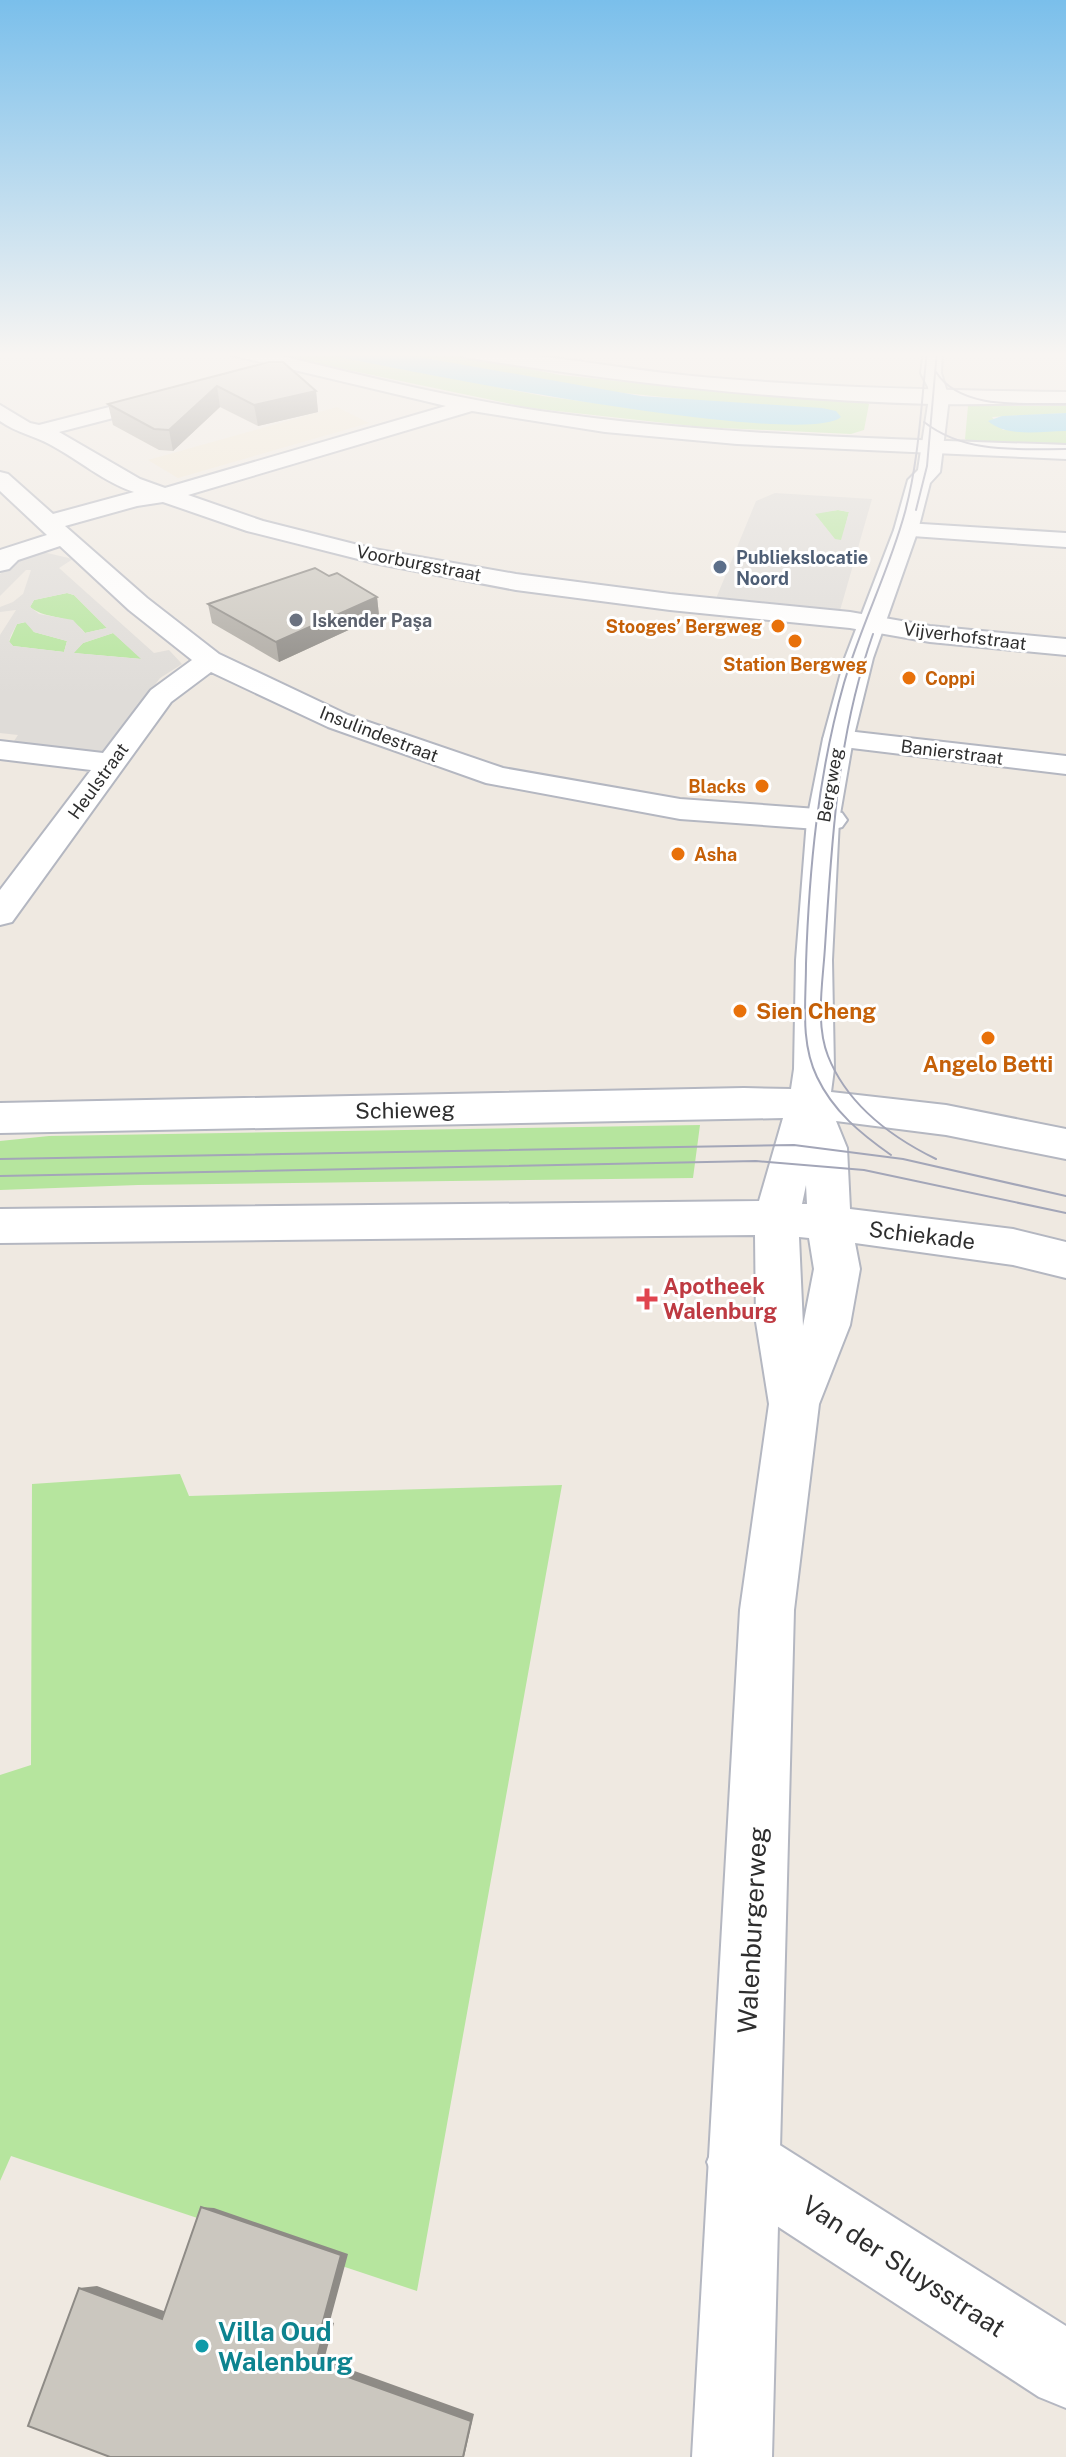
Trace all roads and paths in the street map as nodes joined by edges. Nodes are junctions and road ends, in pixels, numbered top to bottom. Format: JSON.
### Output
{"nodes":[{"id":1,"x":102,"y":466,"type":"edge"},
{"id":2,"x":265,"y":466,"type":"edge"},
{"id":3,"x":908,"y":466,"type":"edge"},
{"id":4,"x":930,"y":466,"type":"edge"},
{"id":5,"x":0,"y":479,"type":"edge"},
{"id":6,"x":919,"y":480,"type":"junction"},
{"id":7,"x":165,"y":495,"type":"junction"},
{"id":8,"x":55,"y":530,"type":"junction"},
{"id":9,"x":906,"y":530,"type":"junction"},
{"id":10,"x":1066,"y":540,"type":"edge"},
{"id":11,"x":0,"y":564,"type":"edge"},
{"id":12,"x":868,"y":623,"type":"junction"},
{"id":13,"x":1066,"y":647,"type":"edge"},
{"id":14,"x":209,"y":660,"type":"junction"},
{"id":15,"x":838,"y":739,"type":"junction"},
{"id":16,"x":0,"y":750,"type":"edge"},
{"id":17,"x":110,"y":763,"type":"junction"},
{"id":18,"x":1066,"y":765,"type":"edge"},
{"id":19,"x":827,"y":820,"type":"junction"},
{"id":20,"x":0,"y":914,"type":"edge"},
{"id":21,"x":809,"y":1103,"type":"junction"},
{"id":22,"x":0,"y":1118,"type":"edge"},
{"id":23,"x":1066,"y":1144,"type":"edge"},
{"id":24,"x":777,"y":1218,"type":"junction"},
{"id":25,"x":829,"y":1224,"type":"junction"},
{"id":26,"x":0,"y":1226,"type":"edge"},
{"id":27,"x":1066,"y":1260,"type":"edge"},
{"id":28,"x":794,"y":1404,"type":"junction"},
{"id":29,"x":742,"y":2162,"type":"junction"},
{"id":30,"x":1066,"y":2370,"type":"edge"},
{"id":31,"x":732,"y":2457,"type":"edge"}],
"edges":[{"from":1,"to":7,"type":"street","name":"Voorburgstraat"},
{"from":2,"to":7,"type":"street"},
{"from":3,"to":6,"type":"street","name":"Bergweg"},
{"from":4,"to":6,"type":"street","name":"Bergweg"},
{"from":5,"to":8,"type":"street","name":"Insulindestraat"},
{"from":6,"to":9,"type":"street","name":"Bergweg"},
{"from":7,"to":8,"type":"street"},
{"from":7,"to":12,"type":"street","name":"Voorburgstraat"},
{"from":8,"to":11,"type":"street"},
{"from":8,"to":14,"type":"street","name":"Insulindestraat"},
{"from":9,"to":10,"type":"street"},
{"from":9,"to":12,"type":"street","name":"Bergweg"},
{"from":12,"to":13,"type":"street","name":"Vijverhofstraat"},
{"from":12,"to":15,"type":"street","name":"Bergweg"},
{"from":14,"to":17,"type":"street","name":"Heulstraat"},
{"from":14,"to":19,"type":"street","name":"Insulindestraat"},
{"from":15,"to":18,"type":"street","name":"Banierstraat"},
{"from":15,"to":19,"type":"street","name":"Bergweg"},
{"from":16,"to":17,"type":"street"},
{"from":17,"to":20,"type":"street","name":"Heulstraat"},
{"from":19,"to":21,"type":"street","name":"Bergweg"},
{"from":21,"to":22,"type":"street","name":"Schieweg"},
{"from":21,"to":23,"type":"street"},
{"from":21,"to":24,"type":"street","name":"Walenburgerweg"},
{"from":21,"to":25,"type":"street","name":"Walenburgerweg"},
{"from":24,"to":25,"type":"street","name":"Schiekade"},
{"from":24,"to":26,"type":"street"},
{"from":24,"to":28,"type":"street","name":"Walenburgerweg"},
{"from":25,"to":27,"type":"street","name":"Schiekade"},
{"from":25,"to":28,"type":"street","name":"Walenburgerweg"},
{"from":28,"to":29,"type":"street","name":"Walenburgerweg"},
{"from":29,"to":30,"type":"street","name":"Van der Sluysstraat"},
{"from":29,"to":31,"type":"street","name":"Walenburgerweg"}]}
